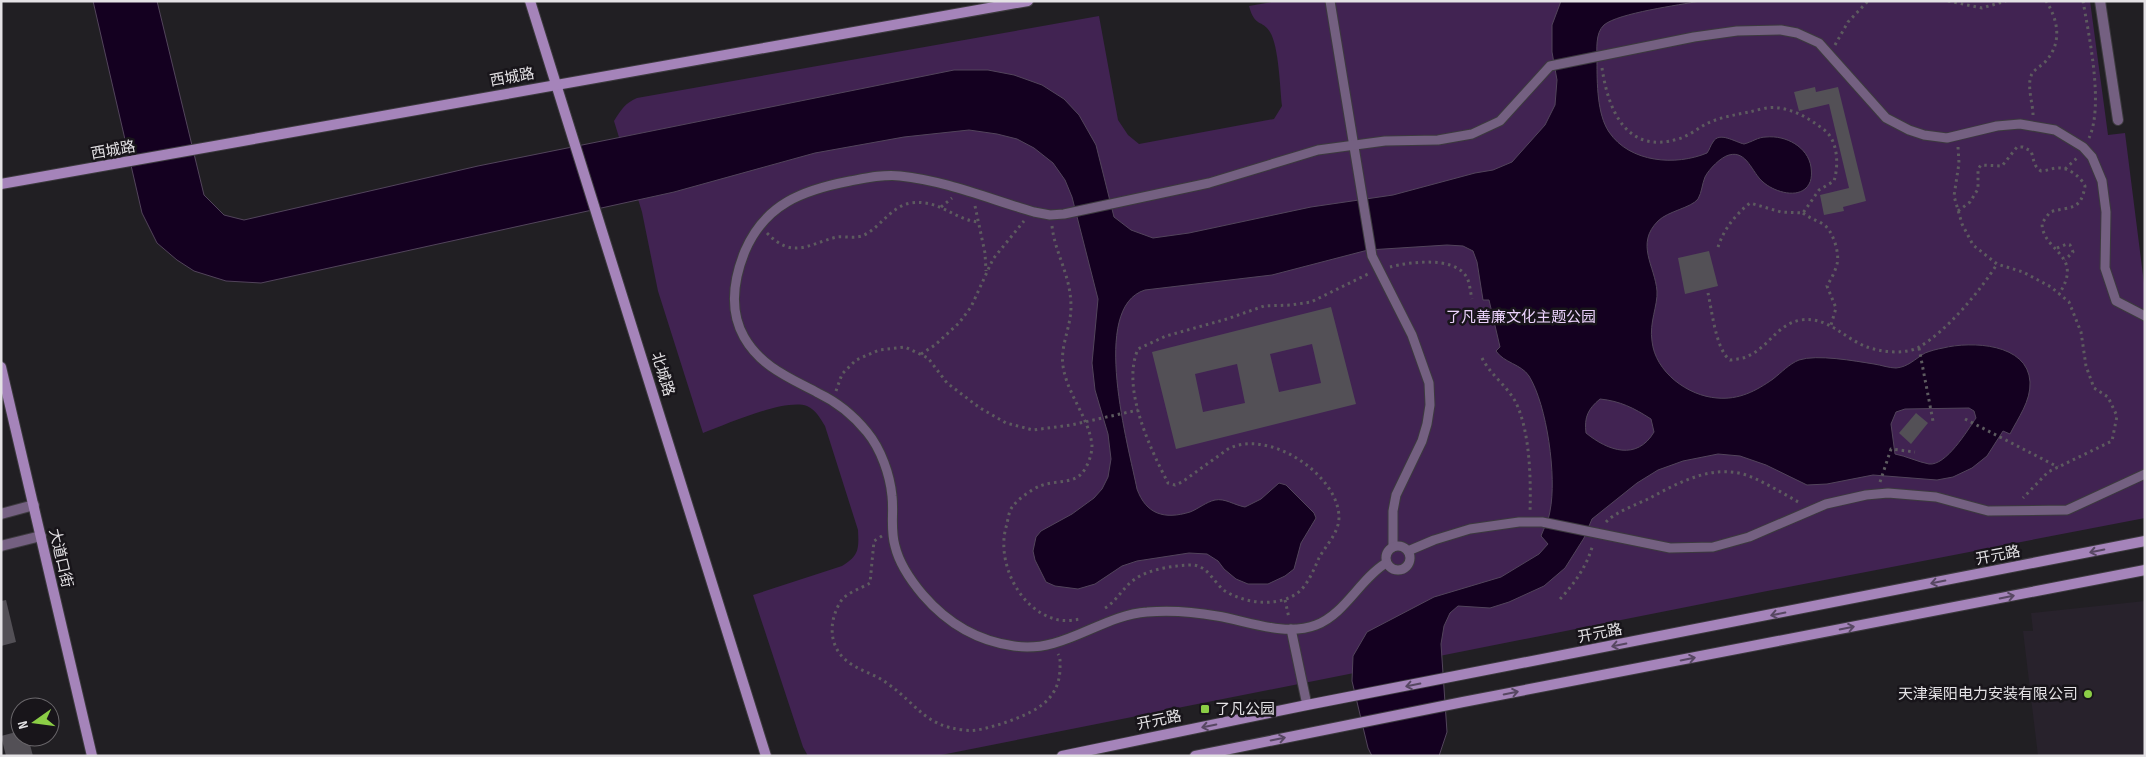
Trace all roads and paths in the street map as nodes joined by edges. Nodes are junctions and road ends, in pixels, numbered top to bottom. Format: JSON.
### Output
{"nodes":[{"id":1,"x":530,"y":1,"type":"edge"},
{"id":2,"x":1028,"y":1,"type":"edge"},
{"id":3,"x":1330,"y":1,"type":"edge"},
{"id":4,"x":1868,"y":1,"type":"edge"},
{"id":5,"x":1948,"y":1,"type":"edge"},
{"id":6,"x":2006,"y":1,"type":"edge"},
{"id":7,"x":2046,"y":1,"type":"edge"},
{"id":8,"x":2083,"y":1,"type":"edge"},
{"id":9,"x":2100,"y":1,"type":"edge"},
{"id":10,"x":1830,"y":54,"type":"junction"},
{"id":11,"x":1600,"y":56,"type":"junction"},
{"id":12,"x":557,"y":84,"type":"junction"},
{"id":13,"x":2118,"y":120,"type":"dead end"},
{"id":14,"x":2032,"y":125,"type":"junction"},
{"id":15,"x":1957,"y":136,"type":"junction"},
{"id":16,"x":1353,"y":145,"type":"junction"},
{"id":17,"x":2083,"y":147,"type":"junction"},
{"id":18,"x":1,"y":184,"type":"edge"},
{"id":19,"x":971,"y":191,"type":"junction"},
{"id":20,"x":1958,"y":211,"type":"junction"},
{"id":21,"x":1034,"y":212,"type":"junction"},
{"id":22,"x":1803,"y":213,"type":"junction"},
{"id":23,"x":1050,"y":215,"type":"junction"},
{"id":24,"x":980,"y":222,"type":"junction"},
{"id":25,"x":760,"y":225,"type":"junction"},
{"id":26,"x":1718,"y":247,"type":"dead end"},
{"id":27,"x":2057,"y":248,"type":"junction"},
{"id":28,"x":2065,"y":260,"type":"junction"},
{"id":29,"x":1997,"y":264,"type":"junction"},
{"id":30,"x":1378,"y":270,"type":"junction"},
{"id":31,"x":986,"y":272,"type":"junction"},
{"id":32,"x":1708,"y":294,"type":"dead end"},
{"id":33,"x":2059,"y":294,"type":"junction"},
{"id":34,"x":1472,"y":299,"type":"dead end"},
{"id":35,"x":2145,"y":316,"type":"edge"},
{"id":36,"x":1831,"y":325,"type":"junction"},
{"id":37,"x":1918,"y":348,"type":"junction"},
{"id":38,"x":920,"y":354,"type":"junction"},
{"id":39,"x":1482,"y":358,"type":"dead end"},
{"id":40,"x":1,"y":367,"type":"edge"},
{"id":41,"x":832,"y":401,"type":"junction"},
{"id":42,"x":1138,"y":410,"type":"junction"},
{"id":43,"x":1965,"y":419,"type":"dead end"},
{"id":44,"x":1934,"y":421,"type":"dead end"},
{"id":45,"x":1084,"y":422,"type":"junction"},
{"id":46,"x":1915,"y":452,"type":"dead end"},
{"id":47,"x":2058,"y":466,"type":"junction"},
{"id":48,"x":2145,"y":474,"type":"edge"},
{"id":49,"x":1881,"y":478,"type":"dead end"},
{"id":50,"x":34,"y":506,"type":"junction"},
{"id":51,"x":1812,"y":509,"type":"junction"},
{"id":52,"x":2011,"y":510,"type":"junction"},
{"id":53,"x":1,"y":514,"type":"edge"},
{"id":54,"x":1529,"y":522,"type":"junction"},
{"id":55,"x":891,"y":529,"type":"junction"},
{"id":56,"x":1596,"y":534,"type":"junction"},
{"id":57,"x":41,"y":536,"type":"junction"},
{"id":58,"x":2145,"y":541,"type":"edge"},
{"id":59,"x":1,"y":546,"type":"edge"},
{"id":60,"x":1393,"y":547,"type":"junction"},
{"id":61,"x":1408,"y":552,"type":"junction"},
{"id":62,"x":1386,"y":562,"type":"junction"},
{"id":63,"x":2145,"y":570,"type":"edge"},
{"id":64,"x":1560,"y":599,"type":"dead end"},
{"id":65,"x":1285,"y":600,"type":"junction"},
{"id":66,"x":1098,"y":613,"type":"dead end"},
{"id":67,"x":1086,"y":618,"type":"dead end"},
{"id":68,"x":1291,"y":629,"type":"junction"},
{"id":69,"x":1054,"y":645,"type":"junction"},
{"id":70,"x":1307,"y":705,"type":"junction"},
{"id":71,"x":92,"y":756,"type":"edge"},
{"id":72,"x":766,"y":756,"type":"edge"},
{"id":73,"x":1062,"y":756,"type":"edge"},
{"id":74,"x":1195,"y":756,"type":"edge"}],
"edges":[{"from":1,"to":12,"type":"street","name":"北城路"},
{"from":2,"to":12,"type":"street","name":"西城路"},
{"from":3,"to":16,"type":"lane"},
{"from":4,"to":10,"type":"path"},
{"from":5,"to":6,"type":"path"},
{"from":7,"to":14,"type":"path"},
{"from":8,"to":17,"type":"path"},
{"from":9,"to":13,"type":"street"},
{"from":10,"to":11,"type":"lane"},
{"from":10,"to":15,"type":"lane"},
{"from":11,"to":16,"type":"lane"},
{"from":11,"to":22,"type":"path"},
{"from":12,"to":18,"type":"street","name":"西城路"},
{"from":12,"to":72,"type":"street","name":"北城路"},
{"from":14,"to":15,"type":"lane"},
{"from":14,"to":17,"type":"lane"},
{"from":15,"to":20,"type":"path"},
{"from":16,"to":23,"type":"lane"},
{"from":16,"to":30,"type":"lane"},
{"from":17,"to":35,"type":"lane"},
{"from":19,"to":21,"type":"lane"},
{"from":19,"to":24,"type":"path"},
{"from":19,"to":25,"type":"lane"},
{"from":20,"to":27,"type":"path"},
{"from":20,"to":29,"type":"path"},
{"from":21,"to":23,"type":"lane"},
{"from":21,"to":31,"type":"path"},
{"from":22,"to":26,"type":"path"},
{"from":22,"to":36,"type":"path"},
{"from":23,"to":45,"type":"path"},
{"from":24,"to":25,"type":"path"},
{"from":24,"to":31,"type":"path"},
{"from":25,"to":41,"type":"lane"},
{"from":27,"to":28,"type":"path"},
{"from":27,"to":28,"type":"path"},
{"from":28,"to":33,"type":"path"},
{"from":29,"to":33,"type":"path"},
{"from":29,"to":37,"type":"path"},
{"from":30,"to":34,"type":"path"},
{"from":30,"to":42,"type":"path"},
{"from":30,"to":60,"type":"lane"},
{"from":31,"to":38,"type":"path"},
{"from":32,"to":36,"type":"path"},
{"from":33,"to":47,"type":"path"},
{"from":36,"to":37,"type":"path"},
{"from":37,"to":44,"type":"path"},
{"from":38,"to":41,"type":"path"},
{"from":38,"to":45,"type":"path"},
{"from":39,"to":54,"type":"path"},
{"from":40,"to":50,"type":"street","name":"大道口街"},
{"from":41,"to":55,"type":"lane"},
{"from":42,"to":45,"type":"path"},
{"from":42,"to":65,"type":"path"},
{"from":43,"to":47,"type":"path"},
{"from":45,"to":67,"type":"path"},
{"from":46,"to":49,"type":"path"},
{"from":47,"to":52,"type":"path"},
{"from":48,"to":52,"type":"lane"},
{"from":50,"to":53,"type":"street"},
{"from":50,"to":57,"type":"street","name":"大道口街"},
{"from":51,"to":52,"type":"lane"},
{"from":51,"to":56,"type":"lane"},
{"from":51,"to":56,"type":"path"},
{"from":54,"to":56,"type":"lane"},
{"from":54,"to":61,"type":"lane"},
{"from":55,"to":69,"type":"lane"},
{"from":55,"to":69,"type":"path"},
{"from":56,"to":64,"type":"path"},
{"from":57,"to":59,"type":"street"},
{"from":57,"to":71,"type":"street","name":"大道口街"},
{"from":58,"to":70,"type":"street","name":"开元路","one_way":true},
{"from":60,"to":61,"type":"lane"},
{"from":60,"to":62,"type":"lane"},
{"from":61,"to":62,"type":"lane"},
{"from":62,"to":68,"type":"lane"},
{"from":74,"to":63,"type":"street","one_way":true},
{"from":65,"to":66,"type":"path"},
{"from":65,"to":68,"type":"path"},
{"from":68,"to":69,"type":"lane"},
{"from":68,"to":70,"type":"lane"},
{"from":70,"to":73,"type":"street","name":"开元路","one_way":true}]}
